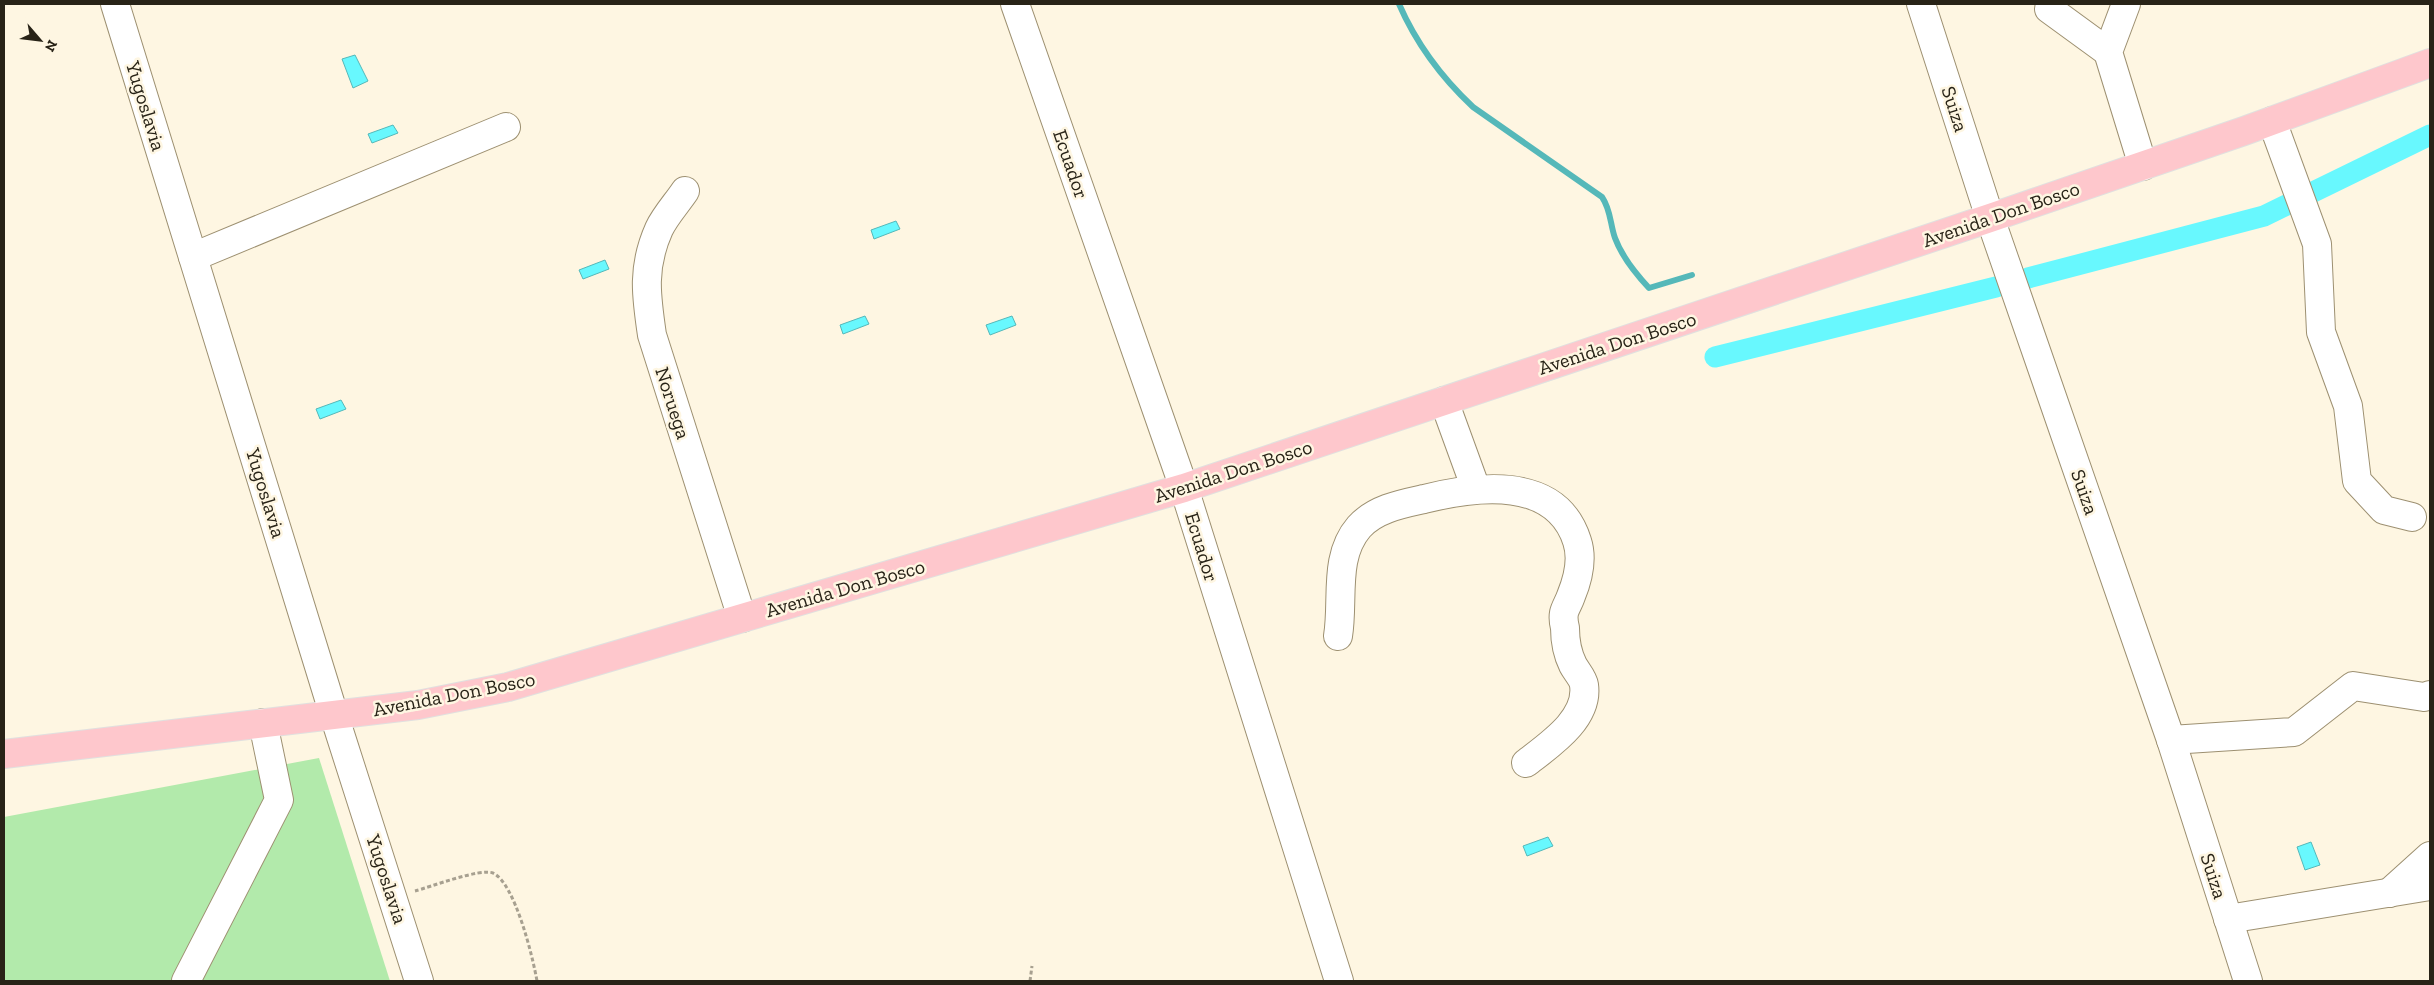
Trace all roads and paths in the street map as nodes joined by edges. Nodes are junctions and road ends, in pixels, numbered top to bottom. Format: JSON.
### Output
{"nodes":[{"id":1,"x":115,"y":4,"type":"edge"},
{"id":2,"x":1015,"y":4,"type":"edge"},
{"id":3,"x":1921,"y":4,"type":"edge"},
{"id":4,"x":2052,"y":4,"type":"edge"},
{"id":5,"x":2126,"y":4,"type":"edge"},
{"id":6,"x":2108,"y":52,"type":"junction"},
{"id":7,"x":2430,"y":63,"type":"edge"},
{"id":8,"x":2272,"y":121,"type":"junction"},
{"id":9,"x":506,"y":127,"type":"dead end"},
{"id":10,"x":2143,"y":166,"type":"junction"},
{"id":11,"x":685,"y":191,"type":"dead end"},
{"id":12,"x":1990,"y":218,"type":"junction"},
{"id":13,"x":193,"y":257,"type":"junction"},
{"id":14,"x":1444,"y":400,"type":"junction"},
{"id":15,"x":1184,"y":488,"type":"junction"},
{"id":16,"x":1476,"y":489,"type":"junction"},
{"id":17,"x":2412,"y":517,"type":"dead end"},
{"id":18,"x":742,"y":618,"type":"junction"},
{"id":19,"x":1338,"y":636,"type":"dead end"},
{"id":20,"x":2430,"y":695,"type":"edge"},
{"id":21,"x":334,"y":715,"type":"junction"},
{"id":22,"x":263,"y":723,"type":"junction"},
{"id":23,"x":2171,"y":740,"type":"junction"},
{"id":24,"x":4,"y":754,"type":"edge"},
{"id":25,"x":1526,"y":763,"type":"dead end"},
{"id":26,"x":2430,"y":856,"type":"edge"},
{"id":27,"x":2430,"y":886,"type":"edge"},
{"id":28,"x":2388,"y":894,"type":"junction"},
{"id":29,"x":392,"y":897,"type":"junction"},
{"id":30,"x":2228,"y":919,"type":"junction"},
{"id":31,"x":1032,"y":966,"type":"dead end"},
{"id":32,"x":186,"y":981,"type":"edge"},
{"id":33,"x":419,"y":981,"type":"edge"},
{"id":34,"x":537,"y":981,"type":"edge"},
{"id":35,"x":1030,"y":981,"type":"edge"},
{"id":36,"x":1338,"y":981,"type":"edge"},
{"id":37,"x":2248,"y":981,"type":"edge"}],
"edges":[{"from":1,"to":13,"type":"street","name":"Yugoslavia"},
{"from":2,"to":15,"type":"street","name":"Ecuador"},
{"from":3,"to":12,"type":"street","name":"Suiza"},
{"from":4,"to":6,"type":"street"},
{"from":5,"to":6,"type":"street"},
{"from":6,"to":10,"type":"street"},
{"from":7,"to":8,"type":"main road","name":"Avenida Don Bosco"},
{"from":8,"to":10,"type":"main road","name":"Avenida Don Bosco"},
{"from":8,"to":17,"type":"street"},
{"from":9,"to":13,"type":"street"},
{"from":10,"to":12,"type":"main road","name":"Avenida Don Bosco"},
{"from":11,"to":18,"type":"street","name":"Noruega"},
{"from":12,"to":14,"type":"main road","name":"Avenida Don Bosco"},
{"from":12,"to":23,"type":"street","name":"Suiza"},
{"from":13,"to":21,"type":"street","name":"Yugoslavia"},
{"from":14,"to":15,"type":"main road","name":"Avenida Don Bosco"},
{"from":14,"to":16,"type":"street"},
{"from":15,"to":18,"type":"main road","name":"Avenida Don Bosco"},
{"from":15,"to":36,"type":"street","name":"Ecuador"},
{"from":16,"to":19,"type":"street"},
{"from":16,"to":25,"type":"street"},
{"from":18,"to":21,"type":"main road","name":"Avenida Don Bosco"},
{"from":20,"to":23,"type":"street"},
{"from":21,"to":22,"type":"main road","name":"Avenida Don Bosco"},
{"from":21,"to":29,"type":"street","name":"Yugoslavia"},
{"from":22,"to":24,"type":"main road","name":"Avenida Don Bosco"},
{"from":22,"to":32,"type":"street"},
{"from":23,"to":30,"type":"street","name":"Suiza"},
{"from":26,"to":28,"type":"street"},
{"from":27,"to":28,"type":"street"},
{"from":28,"to":30,"type":"street"},
{"from":29,"to":33,"type":"street","name":"Yugoslavia"},
{"from":29,"to":34,"type":"path"},
{"from":30,"to":37,"type":"street","name":"Suiza"},
{"from":31,"to":35,"type":"path"}]}
